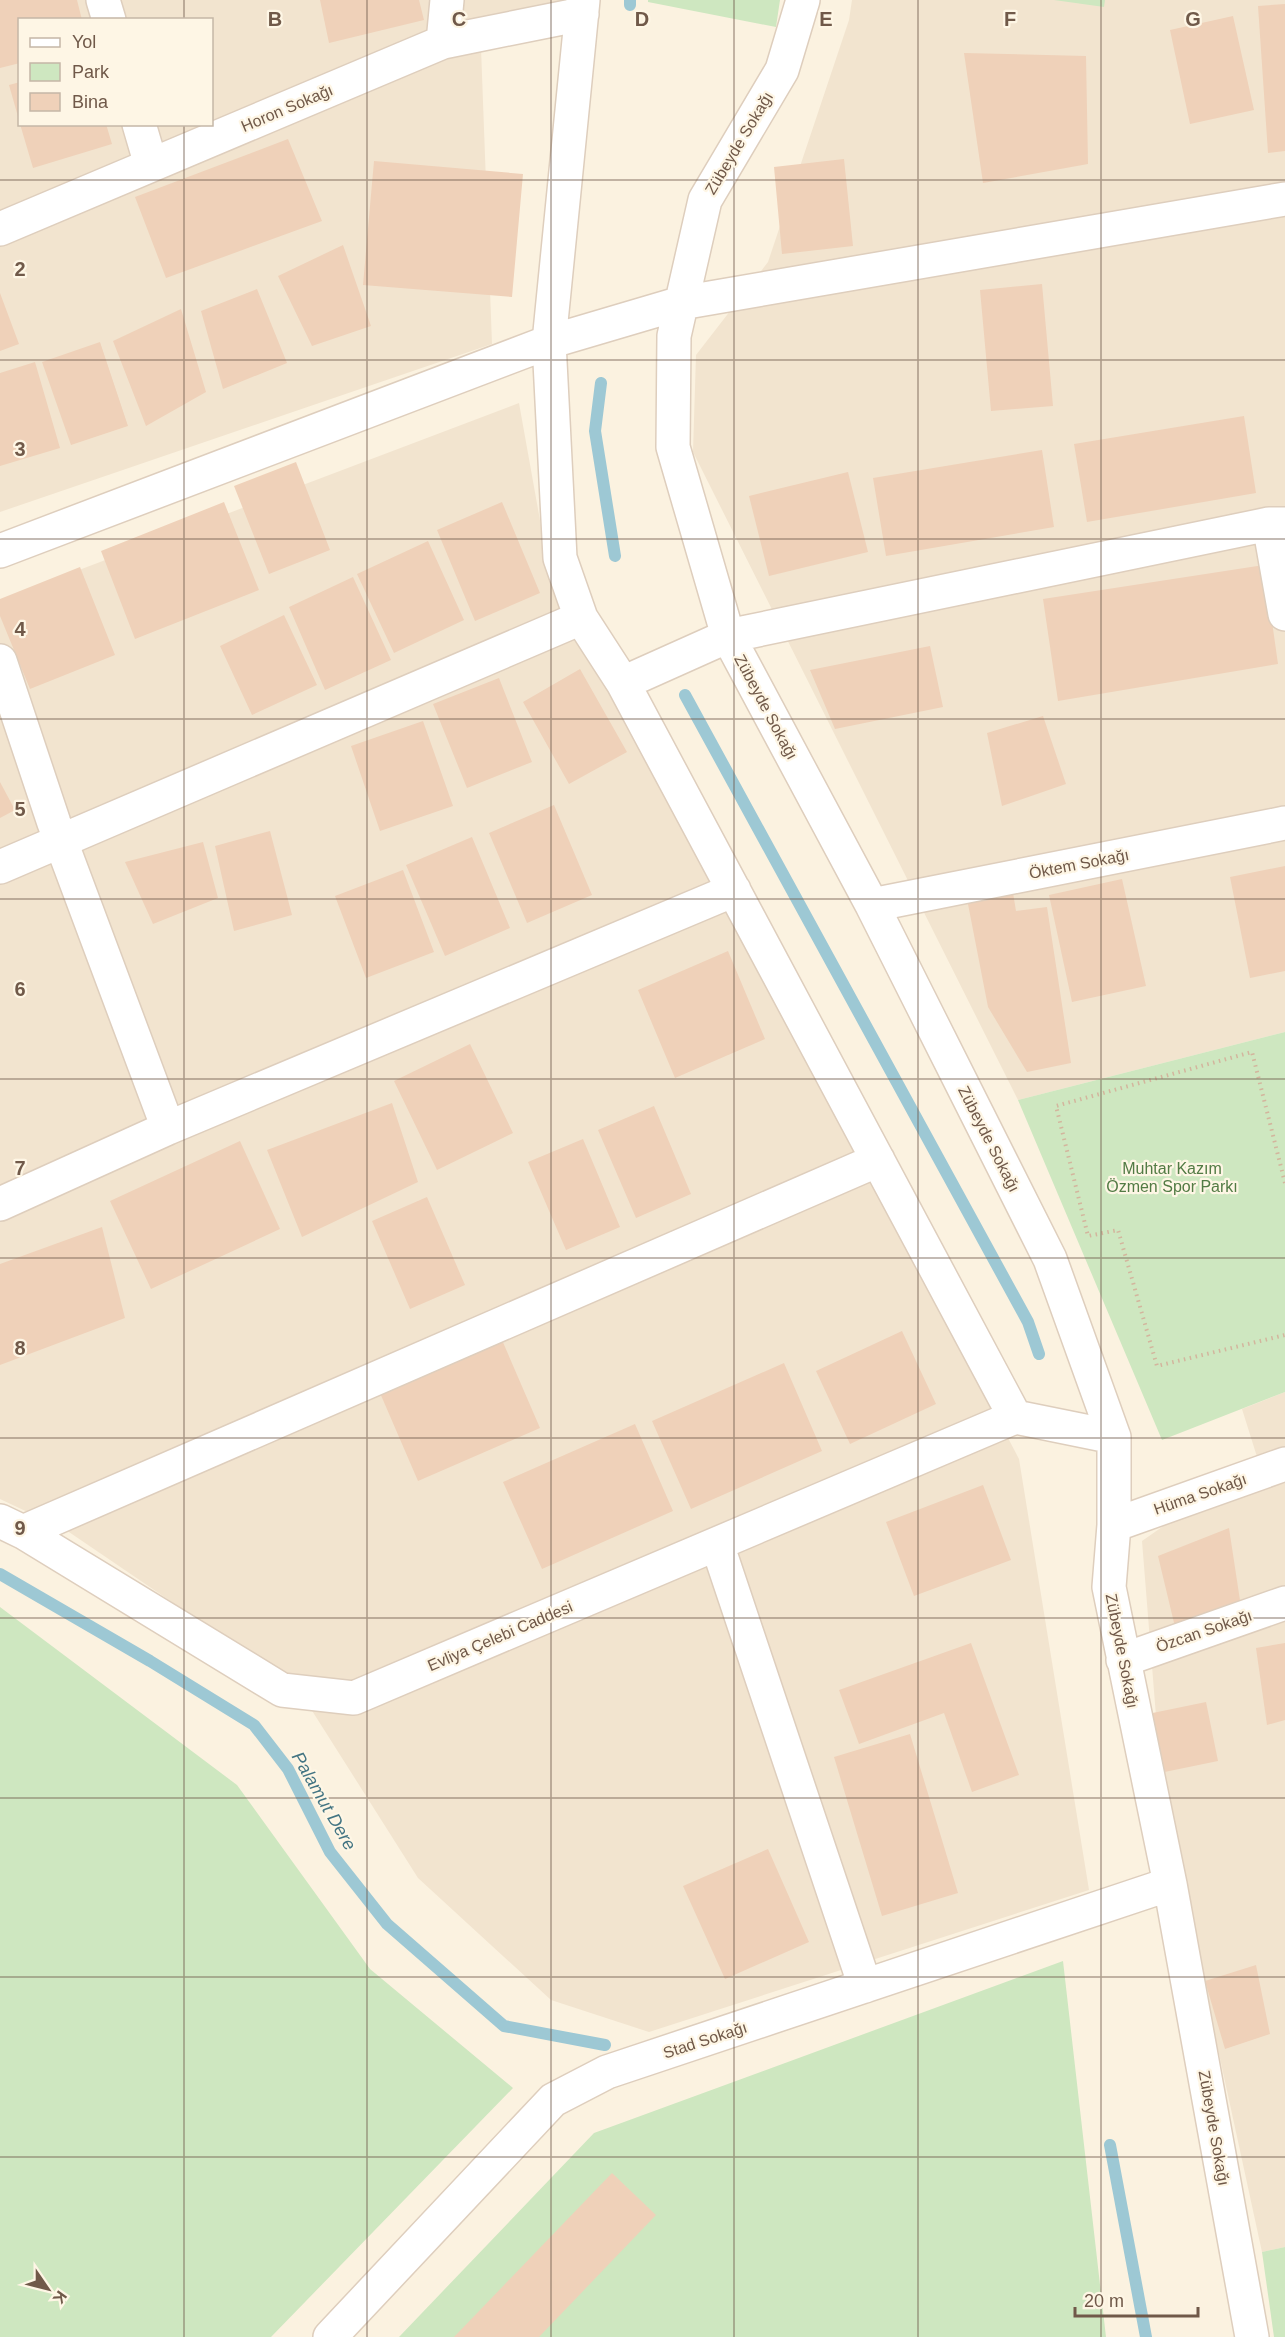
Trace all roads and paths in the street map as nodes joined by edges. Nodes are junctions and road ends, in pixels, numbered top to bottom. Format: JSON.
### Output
{"nodes":[{"id":1,"x":103,"y":0,"type":"edge"},
{"id":2,"x":447,"y":0,"type":"edge"},
{"id":3,"x":803,"y":0,"type":"edge"},
{"id":4,"x":583,"y":7,"type":"edge"},
{"id":5,"x":108,"y":18,"type":"edge"},
{"id":6,"x":443,"y":42,"type":"junction"},
{"id":7,"x":140,"y":126,"type":"edge"},
{"id":8,"x":151,"y":165,"type":"junction"},
{"id":9,"x":1285,"y":198,"type":"edge"},
{"id":10,"x":0,"y":229,"type":"edge"},
{"id":11,"x":681,"y":303,"type":"junction"},
{"id":12,"x":549,"y":342,"type":"junction"},
{"id":13,"x":1277,"y":524,"type":"edge"},
{"id":14,"x":0,"y":551,"type":"edge"},
{"id":15,"x":1285,"y":614,"type":"edge"},
{"id":16,"x":581,"y":618,"type":"junction"},
{"id":17,"x":728,"y":636,"type":"junction"},
{"id":18,"x":0,"y":661,"type":"edge"},
{"id":19,"x":623,"y":683,"type":"junction"},
{"id":20,"x":1285,"y":823,"type":"edge"},
{"id":21,"x":61,"y":840,"type":"junction"},
{"id":22,"x":0,"y":867,"type":"edge"},
{"id":23,"x":734,"y":890,"type":"junction"},
{"id":24,"x":872,"y":905,"type":"junction"},
{"id":25,"x":168,"y":1128,"type":"junction"},
{"id":26,"x":878,"y":1160,"type":"junction"},
{"id":27,"x":1285,"y":1183,"type":"edge"},
{"id":28,"x":0,"y":1204,"type":"edge"},
{"id":29,"x":1285,"y":1335,"type":"edge"},
{"id":30,"x":1015,"y":1417,"type":"junction"},
{"id":31,"x":1114,"y":1437,"type":"junction"},
{"id":32,"x":1285,"y":1464,"type":"edge"},
{"id":33,"x":1114,"y":1524,"type":"junction"},
{"id":34,"x":12,"y":1526,"type":"edge"},
{"id":35,"x":717,"y":1544,"type":"junction"},
{"id":36,"x":1285,"y":1603,"type":"edge"},
{"id":37,"x":1123,"y":1660,"type":"junction"},
{"id":38,"x":1170,"y":1884,"type":"junction"},
{"id":39,"x":865,"y":1986,"type":"junction"},
{"id":40,"x":330,"y":2337,"type":"edge"},
{"id":41,"x":1252,"y":2337,"type":"edge"}],
"edges":[{"from":1,"to":5,"type":"street"},
{"from":2,"to":6,"type":"street"},
{"from":3,"to":11,"type":"street","name":"Zübeyde Sokağı"},
{"from":4,"to":6,"type":"street","name":"Horon Sokağı"},
{"from":4,"to":12,"type":"street"},
{"from":6,"to":8,"type":"street","name":"Horon Sokağı"},
{"from":7,"to":8,"type":"street"},
{"from":8,"to":10,"type":"street","name":"Horon Sokağı"},
{"from":9,"to":11,"type":"street"},
{"from":11,"to":12,"type":"street"},
{"from":11,"to":17,"type":"street","name":"Zübeyde Sokağı"},
{"from":12,"to":14,"type":"street"},
{"from":12,"to":16,"type":"street"},
{"from":13,"to":15,"type":"street"},
{"from":13,"to":17,"type":"street"},
{"from":16,"to":19,"type":"street"},
{"from":16,"to":21,"type":"street"},
{"from":17,"to":19,"type":"street"},
{"from":17,"to":24,"type":"street","name":"Zübeyde Sokağı"},
{"from":18,"to":21,"type":"street"},
{"from":19,"to":23,"type":"street"},
{"from":20,"to":24,"type":"street","name":"Öktem Sokağı"},
{"from":21,"to":22,"type":"street"},
{"from":21,"to":25,"type":"street"},
{"from":23,"to":25,"type":"street"},
{"from":23,"to":26,"type":"street"},
{"from":24,"to":31,"type":"street","name":"Zübeyde Sokağı"},
{"from":25,"to":28,"type":"street"},
{"from":26,"to":30,"type":"street"},
{"from":26,"to":34,"type":"street"},
{"from":27,"to":29,"type":"path"},
{"from":30,"to":31,"type":"street"},
{"from":30,"to":35,"type":"street","name":"Evliya Çelebi Caddesi"},
{"from":31,"to":33,"type":"street","name":"Zübeyde Sokağı"},
{"from":32,"to":33,"type":"street","name":"Hüma Sokağı"},
{"from":33,"to":37,"type":"street","name":"Zübeyde Sokağı"},
{"from":34,"to":35,"type":"street","name":"Evliya Çelebi Caddesi"},
{"from":35,"to":39,"type":"street"},
{"from":36,"to":37,"type":"street","name":"Özcan Sokağı"},
{"from":37,"to":38,"type":"street","name":"Zübeyde Sokağı"},
{"from":38,"to":39,"type":"street","name":"Stad Sokağı"},
{"from":38,"to":41,"type":"street","name":"Zübeyde Sokağı"},
{"from":39,"to":40,"type":"street","name":"Stad Sokağı"}]}
